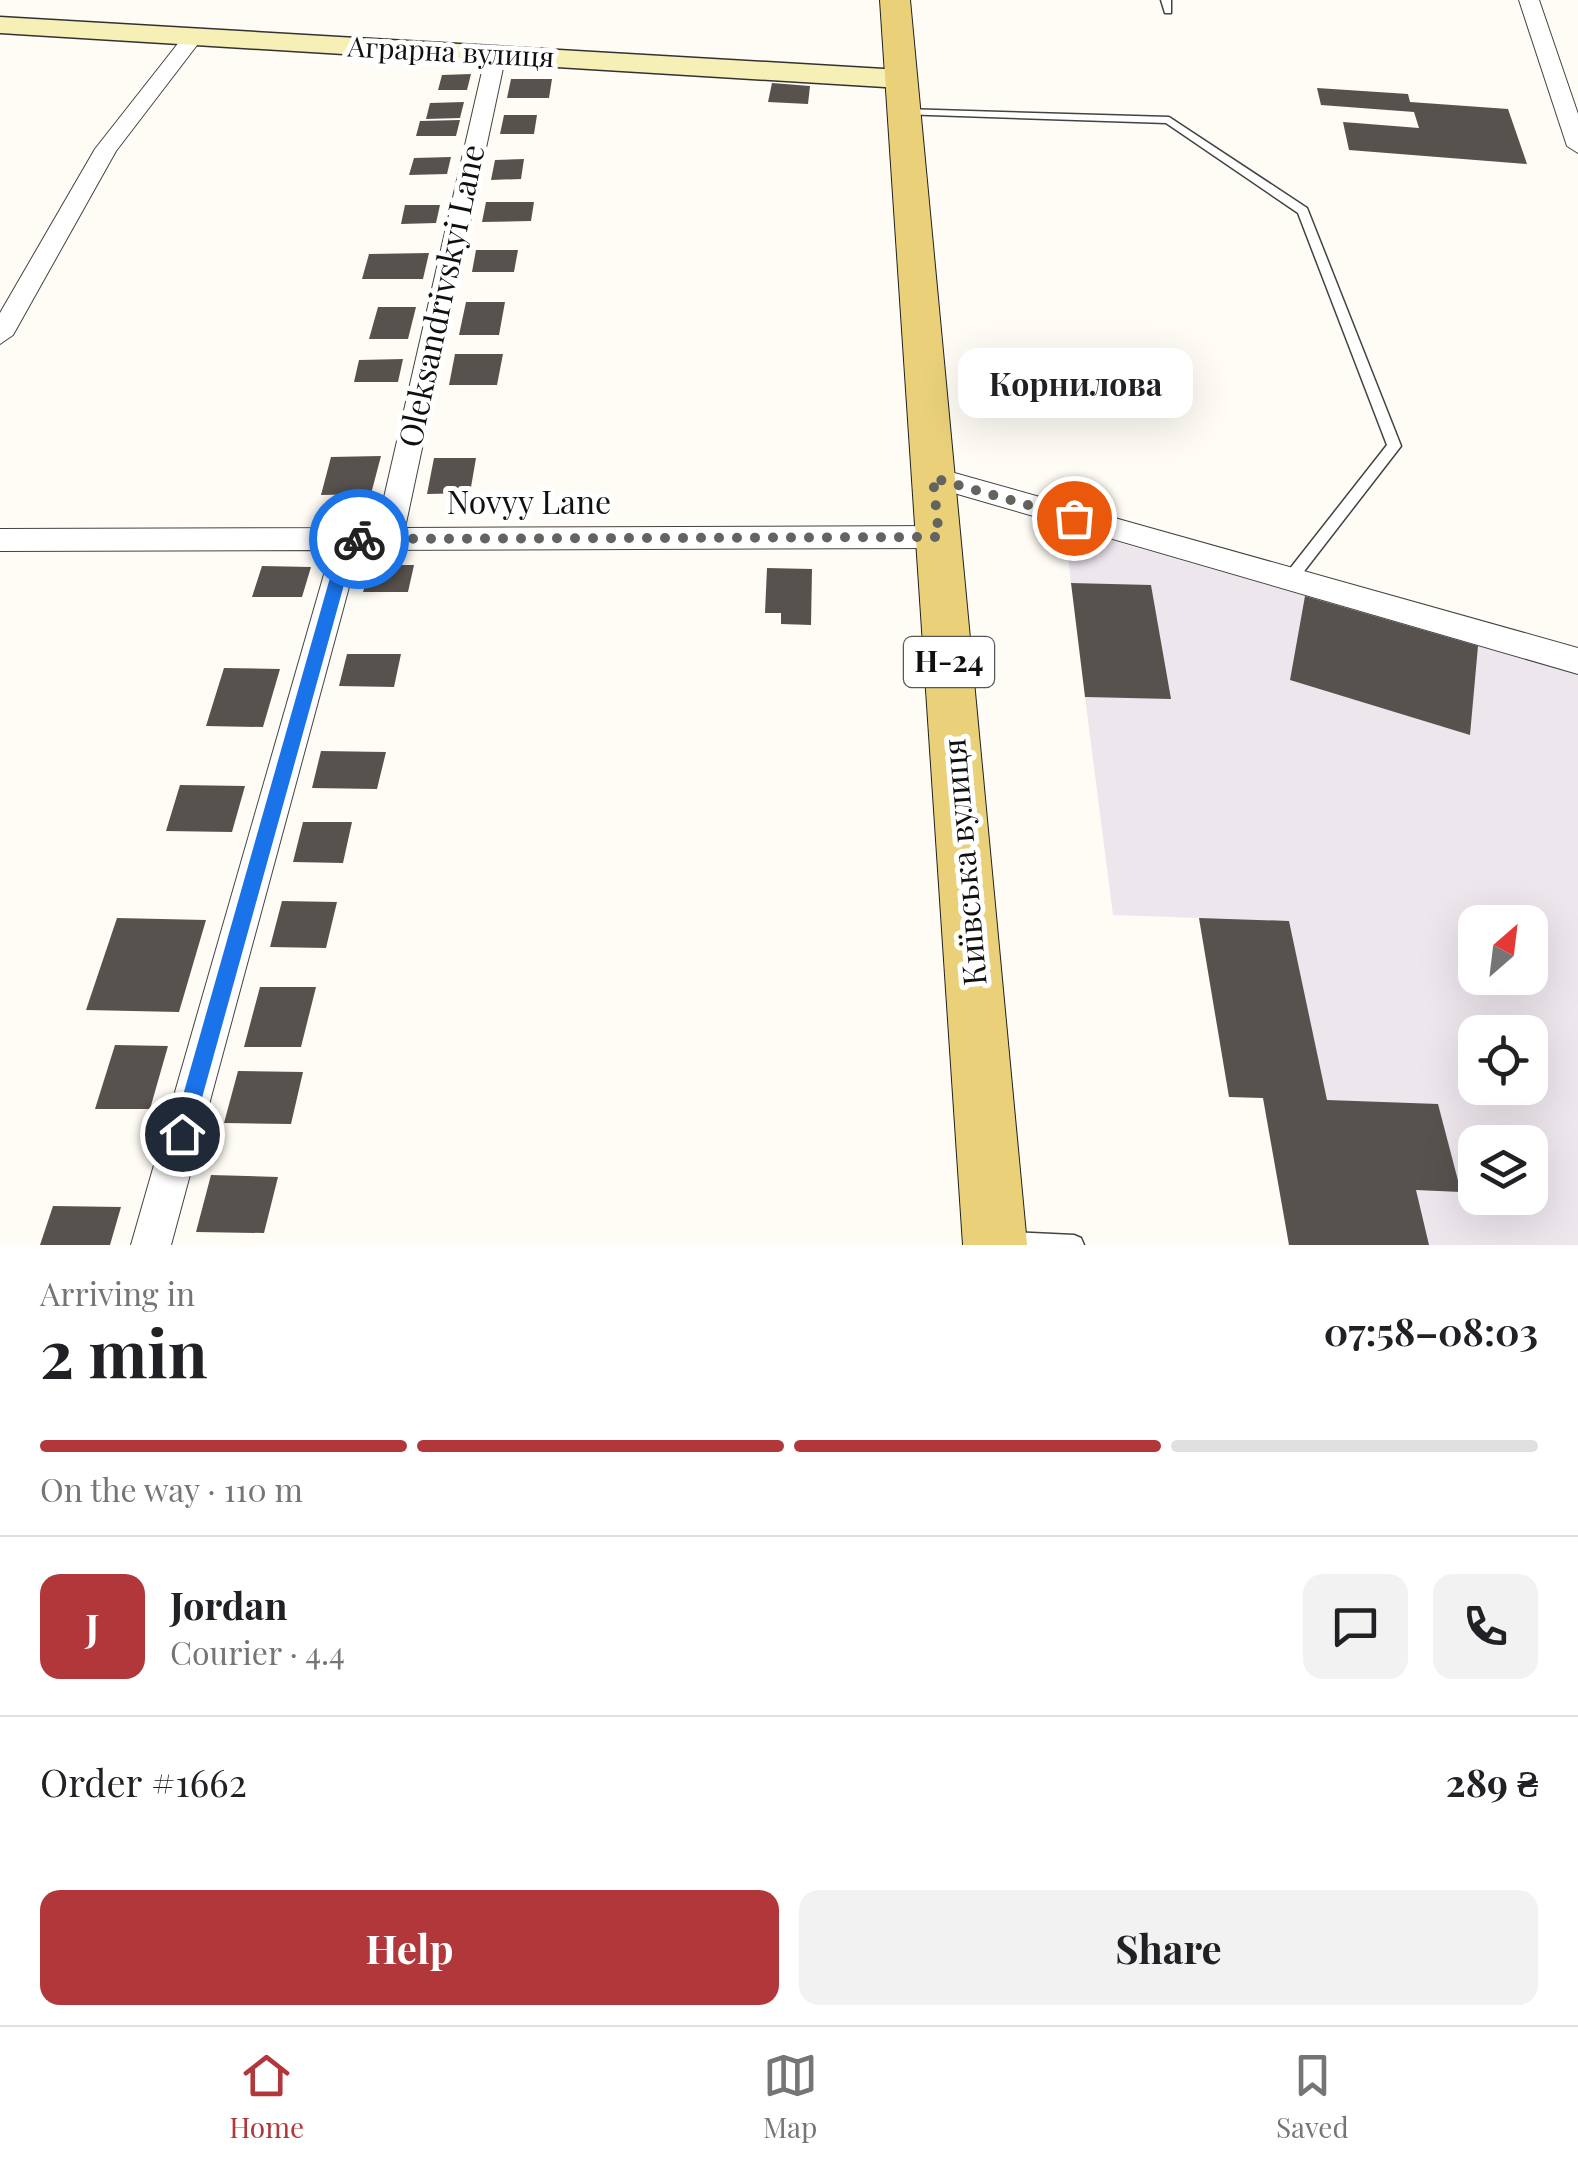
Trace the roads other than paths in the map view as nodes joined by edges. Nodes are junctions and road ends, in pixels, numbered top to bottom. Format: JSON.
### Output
{"nodes":[{"id":1,"x":895,"y":0,"type":"edge"},
{"id":2,"x":1529,"y":0,"type":"edge"},
{"id":3,"x":0,"y":25,"type":"edge"},
{"id":4,"x":194,"y":36,"type":"junction"},
{"id":5,"x":496,"y":54,"type":"junction"},
{"id":6,"x":902,"y":95,"type":"junction"},
{"id":7,"x":1578,"y":146,"type":"edge"},
{"id":8,"x":0,"y":335,"type":"edge"},
{"id":9,"x":933,"y":478,"type":"junction"},
{"id":10,"x":939,"y":537,"type":"junction"},
{"id":11,"x":390,"y":538,"type":"junction"},
{"id":12,"x":348,"y":539,"type":"junction"},
{"id":13,"x":0,"y":540,"type":"edge"},
{"id":14,"x":1290,"y":579,"type":"junction"},
{"id":15,"x":1578,"y":661,"type":"edge"},
{"id":16,"x":995,"y":1244,"type":"edge"},
{"id":17,"x":151,"y":1245,"type":"edge"},
{"id":18,"x":1074,"y":1245,"type":"edge"}],
"edges":[{"from":1,"to":6,"type":"main road","name":"Київська вулиця","number":"Н-24"},
{"from":2,"to":7,"type":"street"},
{"from":3,"to":4,"type":"street","name":"Аграрна вулиця"},
{"from":4,"to":5,"type":"street","name":"Аграрна вулиця"},
{"from":4,"to":8,"type":"street"},
{"from":5,"to":6,"type":"street","name":"Аграрна вулиця"},
{"from":5,"to":11,"type":"street","name":"Oleksandrivskyi Lane"},
{"from":6,"to":9,"type":"main road","name":"Київська вулиця","number":"Н-24"},
{"from":6,"to":14,"type":"lane"},
{"from":9,"to":10,"type":"main road","name":"Київська вулиця","number":"Н-24"},
{"from":9,"to":14,"type":"street"},
{"from":10,"to":11,"type":"street","name":"Novyy Lane"},
{"from":10,"to":16,"type":"main road","name":"Київська вулиця","number":"Н-24"},
{"from":11,"to":12,"type":"street","name":"Novyy Lane"},
{"from":12,"to":13,"type":"street","name":"Novyy Lane"},
{"from":12,"to":17,"type":"street"},
{"from":14,"to":15,"type":"street"},
{"from":16,"to":18,"type":"lane"}]}
